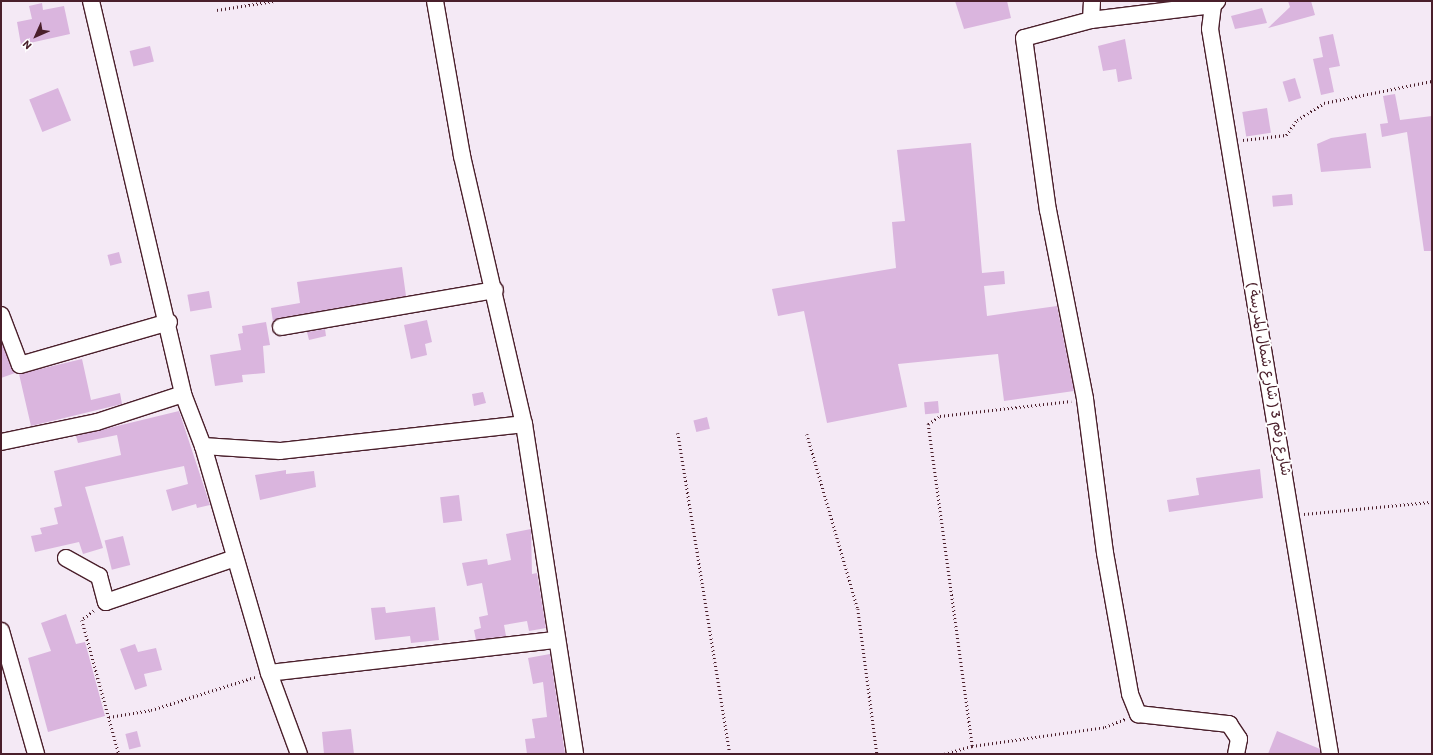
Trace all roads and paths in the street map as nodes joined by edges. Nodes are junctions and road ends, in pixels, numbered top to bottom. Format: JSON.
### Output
{"nodes":[{"id":1,"x":92,"y":1,"type":"edge"},
{"id":2,"x":274,"y":1,"type":"edge"},
{"id":3,"x":435,"y":1,"type":"edge"},
{"id":4,"x":1092,"y":1,"type":"edge"},
{"id":5,"x":1215,"y":3,"type":"edge"},
{"id":6,"x":218,"y":10,"type":"dead end"},
{"id":7,"x":1091,"y":20,"type":"junction"},
{"id":8,"x":1432,"y":81,"type":"edge"},
{"id":9,"x":1229,"y":142,"type":"junction"},
{"id":10,"x":495,"y":290,"type":"junction"},
{"id":11,"x":1,"y":315,"type":"edge"},
{"id":12,"x":169,"y":322,"type":"junction"},
{"id":13,"x":281,"y":328,"type":"dead end"},
{"id":14,"x":183,"y":394,"type":"junction"},
{"id":15,"x":1085,"y":399,"type":"junction"},
{"id":16,"x":524,"y":424,"type":"junction"},
{"id":17,"x":678,"y":433,"type":"dead end"},
{"id":18,"x":807,"y":434,"type":"dead end"},
{"id":19,"x":1,"y":442,"type":"edge"},
{"id":20,"x":203,"y":446,"type":"junction"},
{"id":21,"x":1432,"y":502,"type":"edge"},
{"id":22,"x":1292,"y":515,"type":"junction"},
{"id":23,"x":66,"y":558,"type":"dead end"},
{"id":24,"x":235,"y":558,"type":"junction"},
{"id":25,"x":106,"y":602,"type":"junction"},
{"id":26,"x":1,"y":631,"type":"edge"},
{"id":27,"x":555,"y":640,"type":"junction"},
{"id":28,"x":269,"y":673,"type":"junction"},
{"id":29,"x":1138,"y":714,"type":"junction"},
{"id":30,"x":109,"y":717,"type":"junction"},
{"id":31,"x":972,"y":746,"type":"junction"},
{"id":32,"x":36,"y":754,"type":"edge"},
{"id":33,"x":119,"y":754,"type":"edge"},
{"id":34,"x":299,"y":754,"type":"edge"},
{"id":35,"x":575,"y":754,"type":"edge"},
{"id":36,"x":730,"y":754,"type":"edge"},
{"id":37,"x":877,"y":754,"type":"edge"},
{"id":38,"x":944,"y":754,"type":"edge"},
{"id":39,"x":1236,"y":754,"type":"edge"},
{"id":40,"x":1330,"y":754,"type":"edge"}],
"edges":[{"from":1,"to":12,"type":"street"},
{"from":2,"to":6,"type":"path"},
{"from":3,"to":10,"type":"street"},
{"from":4,"to":7,"type":"street"},
{"from":5,"to":7,"type":"street"},
{"from":5,"to":9,"type":"street","name":"شارع رقم 3 ( شارع شمال المدرسة )"},
{"from":7,"to":15,"type":"street"},
{"from":8,"to":9,"type":"path"},
{"from":9,"to":22,"type":"street","name":"شارع رقم 3 ( شارع شمال المدرسة )"},
{"from":10,"to":13,"type":"street"},
{"from":10,"to":16,"type":"street"},
{"from":11,"to":12,"type":"street"},
{"from":12,"to":14,"type":"street"},
{"from":14,"to":19,"type":"street"},
{"from":14,"to":20,"type":"street"},
{"from":15,"to":29,"type":"street"},
{"from":15,"to":31,"type":"path"},
{"from":16,"to":20,"type":"street"},
{"from":16,"to":27,"type":"street"},
{"from":17,"to":36,"type":"path"},
{"from":18,"to":37,"type":"path"},
{"from":20,"to":24,"type":"street"},
{"from":21,"to":22,"type":"path"},
{"from":22,"to":40,"type":"street","name":"شارع رقم 3 ( شارع شمال المدرسة )"},
{"from":23,"to":25,"type":"street"},
{"from":24,"to":25,"type":"street"},
{"from":24,"to":28,"type":"street"},
{"from":25,"to":30,"type":"path"},
{"from":26,"to":32,"type":"street"},
{"from":27,"to":28,"type":"street"},
{"from":27,"to":35,"type":"street"},
{"from":28,"to":30,"type":"path"},
{"from":28,"to":34,"type":"street"},
{"from":29,"to":31,"type":"path"},
{"from":29,"to":39,"type":"street"},
{"from":30,"to":33,"type":"path"},
{"from":31,"to":38,"type":"path"}]}
